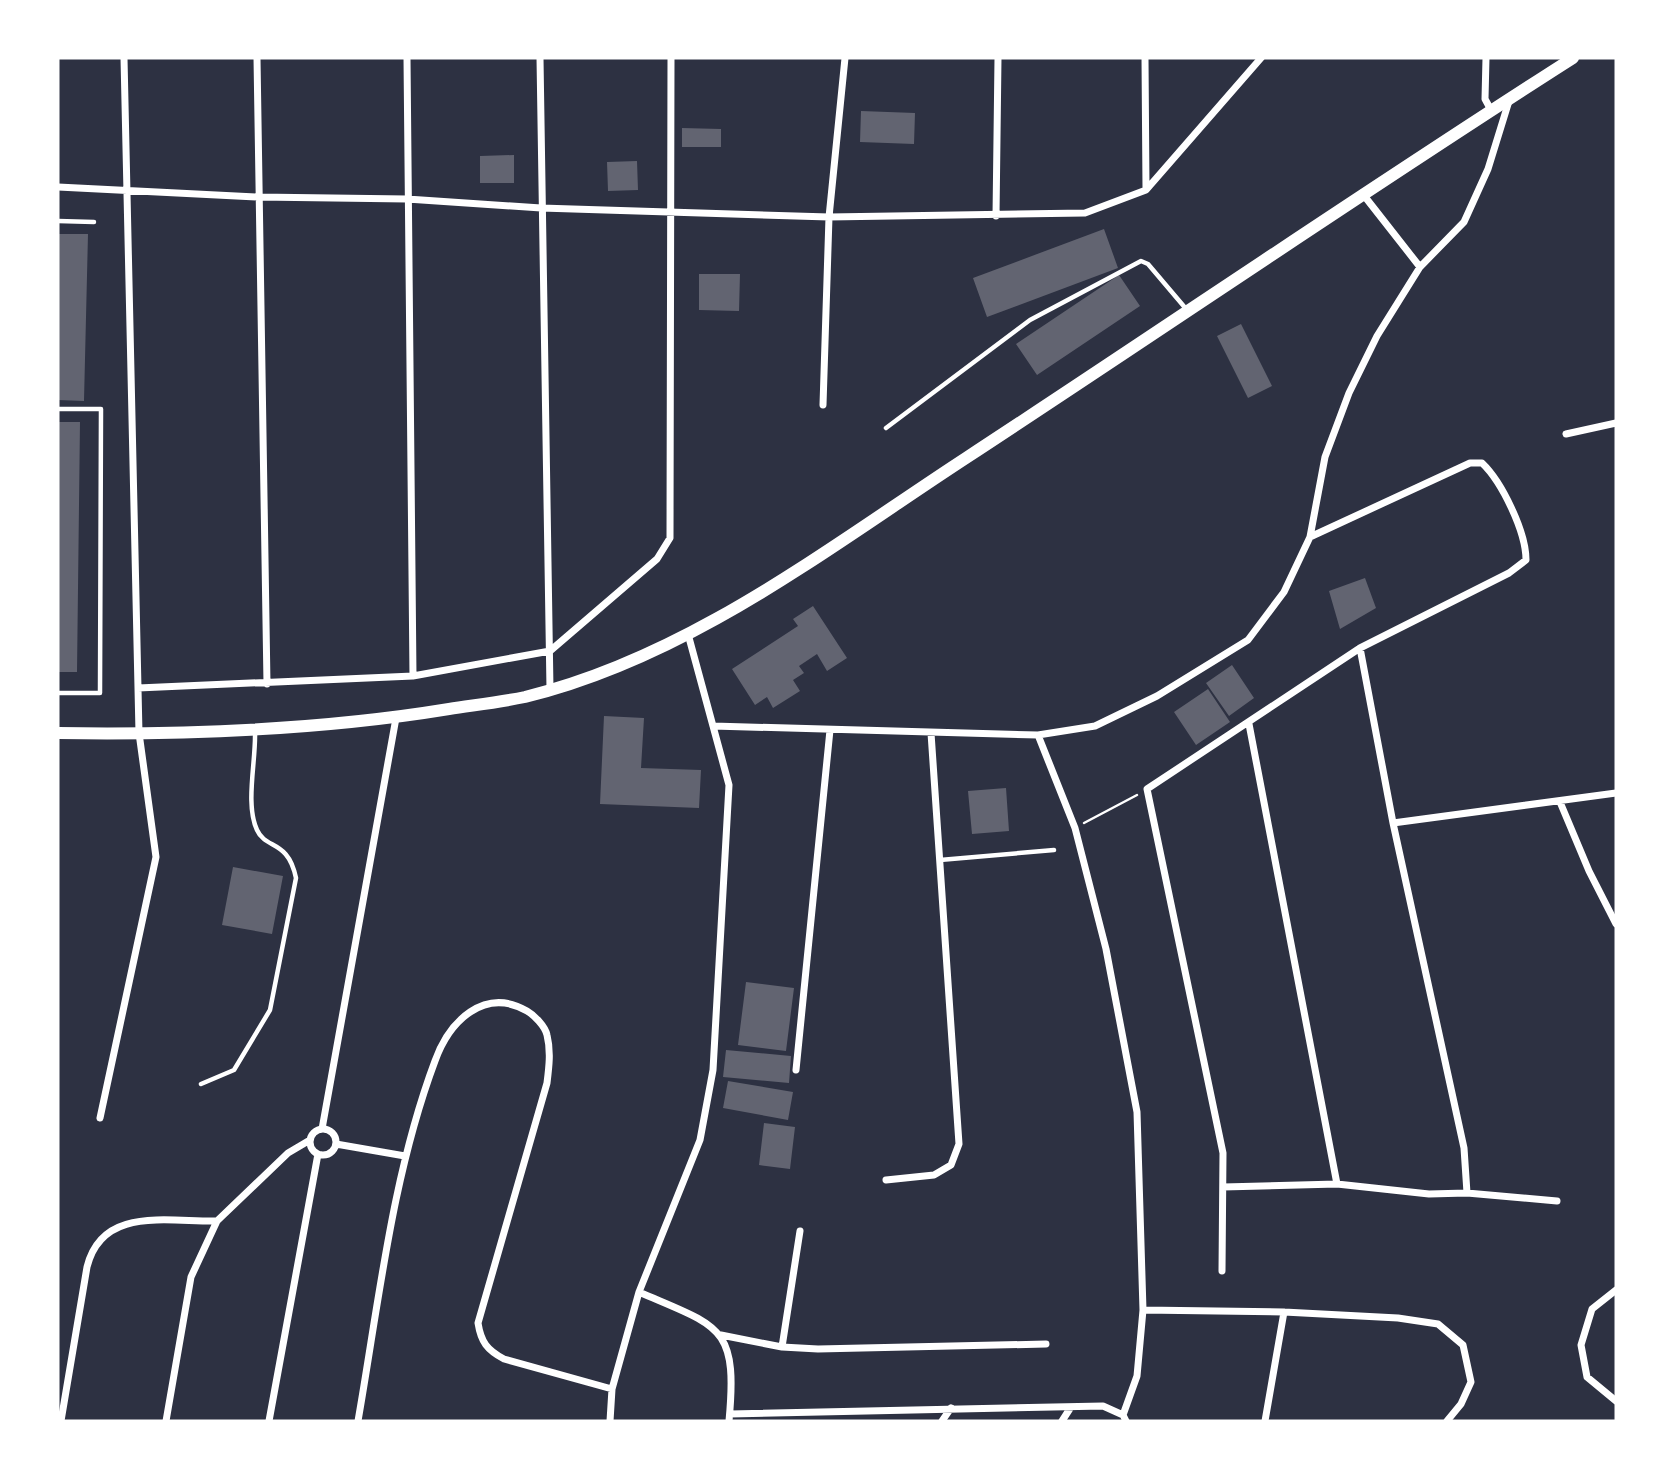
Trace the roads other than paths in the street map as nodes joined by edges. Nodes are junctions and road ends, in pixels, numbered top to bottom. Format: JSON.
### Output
{"nodes":[{"id":1,"x":124,"y":58,"type":"edge"},
{"id":2,"x":257,"y":58,"type":"edge"},
{"id":3,"x":407,"y":58,"type":"edge"},
{"id":4,"x":540,"y":58,"type":"edge"},
{"id":5,"x":671,"y":58,"type":"edge"},
{"id":6,"x":845,"y":58,"type":"edge"},
{"id":7,"x":998,"y":58,"type":"edge"},
{"id":8,"x":1145,"y":58,"type":"edge"},
{"id":9,"x":1261,"y":58,"type":"edge"},
{"id":10,"x":1486,"y":58,"type":"edge"},
{"id":11,"x":1573,"y":58,"type":"edge"},
{"id":12,"x":1510,"y":98,"type":"junction"},
{"id":13,"x":1491,"y":110,"type":"junction"},
{"id":14,"x":58,"y":187,"type":"edge"},
{"id":15,"x":128,"y":190,"type":"junction"},
{"id":16,"x":1146,"y":190,"type":"junction"},
{"id":17,"x":1362,"y":193,"type":"junction"},
{"id":18,"x":258,"y":197,"type":"junction"},
{"id":19,"x":407,"y":199,"type":"junction"},
{"id":20,"x":541,"y":208,"type":"junction"},
{"id":21,"x":672,"y":212,"type":"junction"},
{"id":22,"x":829,"y":216,"type":"junction"},
{"id":23,"x":996,"y":216,"type":"junction"},
{"id":24,"x":58,"y":222,"type":"edge"},
{"id":25,"x":94,"y":222,"type":"dead end"},
{"id":26,"x":1420,"y":267,"type":"junction"},
{"id":27,"x":1187,"y":311,"type":"junction"},
{"id":28,"x":823,"y":405,"type":"dead end"},
{"id":29,"x":58,"y":409,"type":"edge"},
{"id":30,"x":1616,"y":423,"type":"edge"},
{"id":31,"x":886,"y":428,"type":"dead end"},
{"id":32,"x":1566,"y":434,"type":"dead end"},
{"id":33,"x":1310,"y":537,"type":"junction"},
{"id":34,"x":687,"y":633,"type":"junction"},
{"id":35,"x":1360,"y":648,"type":"junction"},
{"id":36,"x":550,"y":650,"type":"junction"},
{"id":37,"x":413,"y":676,"type":"junction"},
{"id":38,"x":267,"y":684,"type":"junction"},
{"id":39,"x":138,"y":688,"type":"junction"},
{"id":40,"x":550,"y":689,"type":"junction"},
{"id":41,"x":58,"y":693,"type":"edge"},
{"id":42,"x":396,"y":718,"type":"junction"},
{"id":43,"x":1249,"y":724,"type":"junction"},
{"id":44,"x":713,"y":726,"type":"junction"},
{"id":45,"x":254,"y":728,"type":"junction"},
{"id":46,"x":830,"y":730,"type":"junction"},
{"id":47,"x":58,"y":733,"type":"edge"},
{"id":48,"x":139,"y":733,"type":"junction"},
{"id":49,"x":931,"y":733,"type":"junction"},
{"id":50,"x":1038,"y":735,"type":"junction"},
{"id":51,"x":1616,"y":793,"type":"edge"},
{"id":52,"x":1560,"y":802,"type":"junction"},
{"id":53,"x":1393,"y":823,"type":"junction"},
{"id":54,"x":1054,"y":850,"type":"dead end"},
{"id":55,"x":940,"y":860,"type":"junction"},
{"id":56,"x":1616,"y":924,"type":"edge"},
{"id":57,"x":796,"y":1069,"type":"dead end"},
{"id":58,"x":201,"y":1084,"type":"dead end"},
{"id":59,"x":100,"y":1118,"type":"dead end"},
{"id":60,"x":322,"y":1129,"type":"junction"},
{"id":61,"x":310,"y":1140,"type":"junction"},
{"id":62,"x":336,"y":1144,"type":"junction"},
{"id":63,"x":318,"y":1154,"type":"junction"},
{"id":64,"x":405,"y":1156,"type":"junction"},
{"id":65,"x":886,"y":1180,"type":"dead end"},
{"id":66,"x":1337,"y":1184,"type":"junction"},
{"id":67,"x":1223,"y":1187,"type":"junction"},
{"id":68,"x":1467,"y":1193,"type":"junction"},
{"id":69,"x":1558,"y":1201,"type":"dead end"},
{"id":70,"x":217,"y":1221,"type":"junction"},
{"id":71,"x":800,"y":1231,"type":"dead end"},
{"id":72,"x":1222,"y":1271,"type":"dead end"},
{"id":73,"x":1616,"y":1290,"type":"edge"},
{"id":74,"x":639,"y":1292,"type":"junction"},
{"id":75,"x":1143,"y":1310,"type":"junction"},
{"id":76,"x":1284,"y":1312,"type":"junction"},
{"id":77,"x":721,"y":1335,"type":"junction"},
{"id":78,"x":1046,"y":1344,"type":"dead end"},
{"id":79,"x":782,"y":1347,"type":"junction"},
{"id":80,"x":612,"y":1390,"type":"junction"},
{"id":81,"x":1616,"y":1401,"type":"edge"},
{"id":82,"x":1071,"y":1407,"type":"junction"},
{"id":83,"x":951,"y":1408,"type":"junction"},
{"id":84,"x":730,"y":1417,"type":"edge"},
{"id":85,"x":1124,"y":1418,"type":"edge"},
{"id":86,"x":61,"y":1421,"type":"edge"},
{"id":87,"x":166,"y":1421,"type":"edge"},
{"id":88,"x":269,"y":1421,"type":"edge"},
{"id":89,"x":358,"y":1421,"type":"edge"},
{"id":90,"x":610,"y":1421,"type":"edge"},
{"id":91,"x":943,"y":1421,"type":"edge"},
{"id":92,"x":1062,"y":1421,"type":"edge"},
{"id":93,"x":1265,"y":1421,"type":"edge"},
{"id":94,"x":1447,"y":1421,"type":"edge"}],
"edges":[{"from":1,"to":15,"type":"street"},
{"from":2,"to":18,"type":"street"},
{"from":3,"to":19,"type":"street"},
{"from":4,"to":20,"type":"street"},
{"from":5,"to":21,"type":"street"},
{"from":6,"to":22,"type":"street"},
{"from":7,"to":23,"type":"street"},
{"from":8,"to":16,"type":"street"},
{"from":9,"to":16,"type":"street"},
{"from":10,"to":13,"type":"street"},
{"from":11,"to":12,"type":"main road"},
{"from":12,"to":13,"type":"main road"},
{"from":12,"to":26,"type":"street"},
{"from":13,"to":17,"type":"main road"},
{"from":14,"to":15,"type":"street"},
{"from":15,"to":18,"type":"street"},
{"from":15,"to":39,"type":"street"},
{"from":16,"to":23,"type":"street"},
{"from":17,"to":26,"type":"street"},
{"from":17,"to":27,"type":"main road"},
{"from":18,"to":19,"type":"street"},
{"from":18,"to":38,"type":"street"},
{"from":19,"to":20,"type":"street"},
{"from":19,"to":37,"type":"street"},
{"from":20,"to":21,"type":"street"},
{"from":20,"to":36,"type":"street"},
{"from":21,"to":22,"type":"street"},
{"from":21,"to":36,"type":"street"},
{"from":22,"to":23,"type":"street"},
{"from":22,"to":28,"type":"street"},
{"from":24,"to":25,"type":"lane"},
{"from":26,"to":33,"type":"street"},
{"from":27,"to":31,"type":"lane"},
{"from":27,"to":34,"type":"main road"},
{"from":29,"to":41,"type":"lane"},
{"from":30,"to":32,"type":"street"},
{"from":33,"to":35,"type":"street"},
{"from":33,"to":50,"type":"street"},
{"from":34,"to":40,"type":"main road"},
{"from":34,"to":44,"type":"street"},
{"from":35,"to":43,"type":"street"},
{"from":35,"to":53,"type":"street"},
{"from":36,"to":37,"type":"street"},
{"from":36,"to":40,"type":"street"},
{"from":37,"to":38,"type":"street"},
{"from":38,"to":39,"type":"street"},
{"from":39,"to":48,"type":"street"},
{"from":40,"to":42,"type":"main road"},
{"from":42,"to":45,"type":"main road"},
{"from":42,"to":60,"type":"street"},
{"from":43,"to":66,"type":"street"},
{"from":43,"to":67,"type":"street"},
{"from":44,"to":46,"type":"street"},
{"from":44,"to":74,"type":"street"},
{"from":45,"to":48,"type":"main road"},
{"from":45,"to":58,"type":"lane"},
{"from":46,"to":49,"type":"street"},
{"from":46,"to":57,"type":"street"},
{"from":47,"to":48,"type":"main road"},
{"from":48,"to":59,"type":"street"},
{"from":49,"to":50,"type":"street"},
{"from":49,"to":55,"type":"street"},
{"from":50,"to":75,"type":"street"},
{"from":51,"to":52,"type":"street"},
{"from":52,"to":53,"type":"street"},
{"from":52,"to":56,"type":"street"},
{"from":53,"to":68,"type":"street"},
{"from":54,"to":55,"type":"lane"},
{"from":55,"to":65,"type":"street"},
{"from":60,"to":61,"type":"street"},
{"from":60,"to":62,"type":"street"},
{"from":61,"to":63,"type":"street"},
{"from":61,"to":70,"type":"street"},
{"from":62,"to":63,"type":"street"},
{"from":62,"to":64,"type":"street"},
{"from":63,"to":88,"type":"street"},
{"from":64,"to":80,"type":"street"},
{"from":64,"to":89,"type":"street"},
{"from":66,"to":67,"type":"street"},
{"from":66,"to":68,"type":"street"},
{"from":67,"to":72,"type":"street"},
{"from":68,"to":69,"type":"street"},
{"from":70,"to":86,"type":"street"},
{"from":70,"to":87,"type":"street"},
{"from":71,"to":79,"type":"street"},
{"from":73,"to":81,"type":"street"},
{"from":74,"to":77,"type":"street"},
{"from":74,"to":80,"type":"street"},
{"from":75,"to":76,"type":"street"},
{"from":75,"to":85,"type":"street"},
{"from":76,"to":93,"type":"street"},
{"from":76,"to":94,"type":"street"},
{"from":77,"to":79,"type":"street"},
{"from":77,"to":84,"type":"street"},
{"from":78,"to":79,"type":"street"},
{"from":80,"to":90,"type":"street"},
{"from":82,"to":83,"type":"street"},
{"from":82,"to":85,"type":"street"},
{"from":82,"to":92,"type":"street"},
{"from":83,"to":84,"type":"street"},
{"from":83,"to":91,"type":"street"}]}
